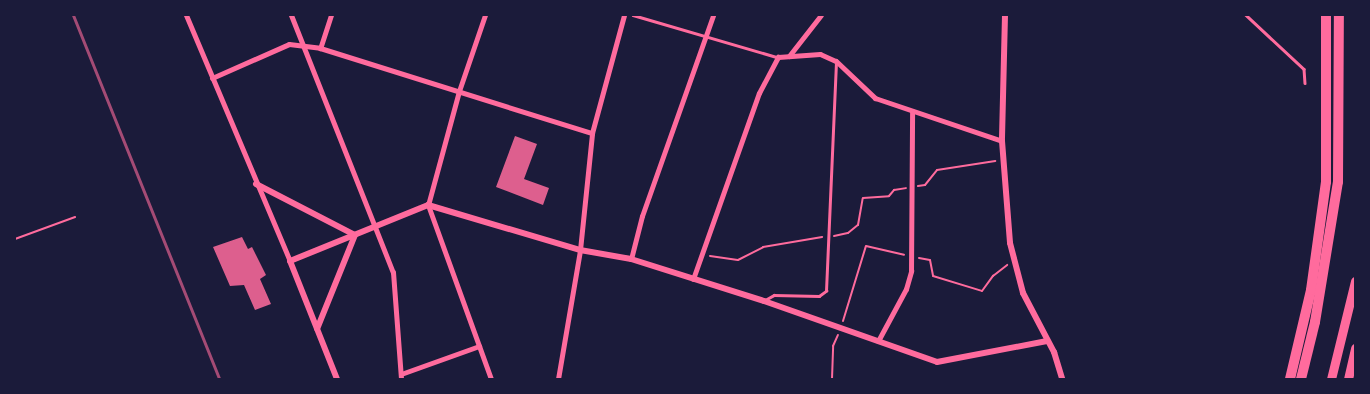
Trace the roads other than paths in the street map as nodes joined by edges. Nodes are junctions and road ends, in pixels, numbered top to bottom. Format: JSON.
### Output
{"nodes":[{"id":1,"x":186,"y":15,"type":"edge"},
{"id":2,"x":291,"y":15,"type":"edge"},
{"id":3,"x":331,"y":15,"type":"edge"},
{"id":4,"x":485,"y":15,"type":"edge"},
{"id":5,"x":624,"y":15,"type":"edge"},
{"id":6,"x":633,"y":15,"type":"edge"},
{"id":7,"x":713,"y":15,"type":"edge"},
{"id":8,"x":821,"y":15,"type":"edge"},
{"id":9,"x":1005,"y":15,"type":"edge"},
{"id":10,"x":1246,"y":15,"type":"edge"},
{"id":11,"x":1326,"y":15,"type":"edge"},
{"id":12,"x":1339,"y":15,"type":"edge"},
{"id":13,"x":707,"y":37,"type":"junction"},
{"id":14,"x":302,"y":43,"type":"junction"},
{"id":15,"x":320,"y":48,"type":"junction"},
{"id":16,"x":789,"y":56,"type":"junction"},
{"id":17,"x":778,"y":57,"type":"junction"},
{"id":18,"x":836,"y":61,"type":"junction"},
{"id":19,"x":212,"y":78,"type":"junction"},
{"id":20,"x":1304,"y":83,"type":"dead end"},
{"id":21,"x":460,"y":91,"type":"junction"},
{"id":22,"x":912,"y":111,"type":"junction"},
{"id":23,"x":592,"y":133,"type":"junction"},
{"id":24,"x":1002,"y":141,"type":"junction"},
{"id":25,"x":256,"y":184,"type":"junction"},
{"id":26,"x":428,"y":205,"type":"junction"},
{"id":27,"x":376,"y":226,"type":"junction"},
{"id":28,"x":355,"y":235,"type":"junction"},
{"id":29,"x":580,"y":250,"type":"junction"},
{"id":30,"x":631,"y":259,"type":"junction"},
{"id":31,"x":290,"y":261,"type":"junction"},
{"id":32,"x":693,"y":279,"type":"junction"},
{"id":33,"x":1355,"y":281,"type":"edge"},
{"id":34,"x":764,"y":300,"type":"junction"},
{"id":35,"x":317,"y":329,"type":"junction"},
{"id":36,"x":878,"y":341,"type":"junction"},
{"id":37,"x":1047,"y":341,"type":"junction"},
{"id":38,"x":479,"y":346,"type":"junction"},
{"id":39,"x":1355,"y":348,"type":"edge"},
{"id":40,"x":401,"y":376,"type":"edge"},
{"id":41,"x":337,"y":379,"type":"edge"},
{"id":42,"x":491,"y":379,"type":"edge"},
{"id":43,"x":558,"y":379,"type":"edge"},
{"id":44,"x":1062,"y":379,"type":"edge"},
{"id":45,"x":1290,"y":379,"type":"edge"},
{"id":46,"x":1301,"y":379,"type":"edge"},
{"id":47,"x":1332,"y":379,"type":"edge"},
{"id":48,"x":1348,"y":379,"type":"edge"}],
"edges":[{"from":1,"to":19,"type":"street"},
{"from":2,"to":14,"type":"street"},
{"from":3,"to":15,"type":"street"},
{"from":4,"to":21,"type":"street"},
{"from":5,"to":23,"type":"street"},
{"from":6,"to":13,"type":"lane"},
{"from":7,"to":13,"type":"street"},
{"from":8,"to":16,"type":"street"},
{"from":9,"to":24,"type":"street"},
{"from":10,"to":20,"type":"lane"},
{"from":11,"to":45,"type":"highway"},
{"from":12,"to":46,"type":"highway"},
{"from":13,"to":17,"type":"lane"},
{"from":13,"to":30,"type":"street"},
{"from":14,"to":15,"type":"street"},
{"from":14,"to":19,"type":"street"},
{"from":14,"to":27,"type":"street"},
{"from":15,"to":21,"type":"street"},
{"from":16,"to":17,"type":"street"},
{"from":16,"to":18,"type":"street"},
{"from":17,"to":32,"type":"street"},
{"from":18,"to":22,"type":"street"},
{"from":18,"to":34,"type":"lane"},
{"from":19,"to":25,"type":"street"},
{"from":21,"to":23,"type":"street"},
{"from":21,"to":26,"type":"street"},
{"from":22,"to":24,"type":"street"},
{"from":22,"to":36,"type":"street"},
{"from":23,"to":29,"type":"street"},
{"from":24,"to":37,"type":"street"},
{"from":25,"to":28,"type":"street"},
{"from":25,"to":31,"type":"street"},
{"from":26,"to":27,"type":"street"},
{"from":26,"to":29,"type":"street"},
{"from":26,"to":38,"type":"street"},
{"from":27,"to":28,"type":"street"},
{"from":27,"to":40,"type":"street"},
{"from":28,"to":31,"type":"street"},
{"from":28,"to":35,"type":"street"},
{"from":29,"to":30,"type":"street"},
{"from":29,"to":43,"type":"street"},
{"from":30,"to":32,"type":"street"},
{"from":31,"to":35,"type":"street"},
{"from":32,"to":34,"type":"street"},
{"from":33,"to":47,"type":"highway"},
{"from":34,"to":36,"type":"street"},
{"from":35,"to":41,"type":"street"},
{"from":36,"to":37,"type":"street"},
{"from":37,"to":44,"type":"street"},
{"from":38,"to":40,"type":"street"},
{"from":38,"to":42,"type":"street"},
{"from":39,"to":48,"type":"highway"}]}
